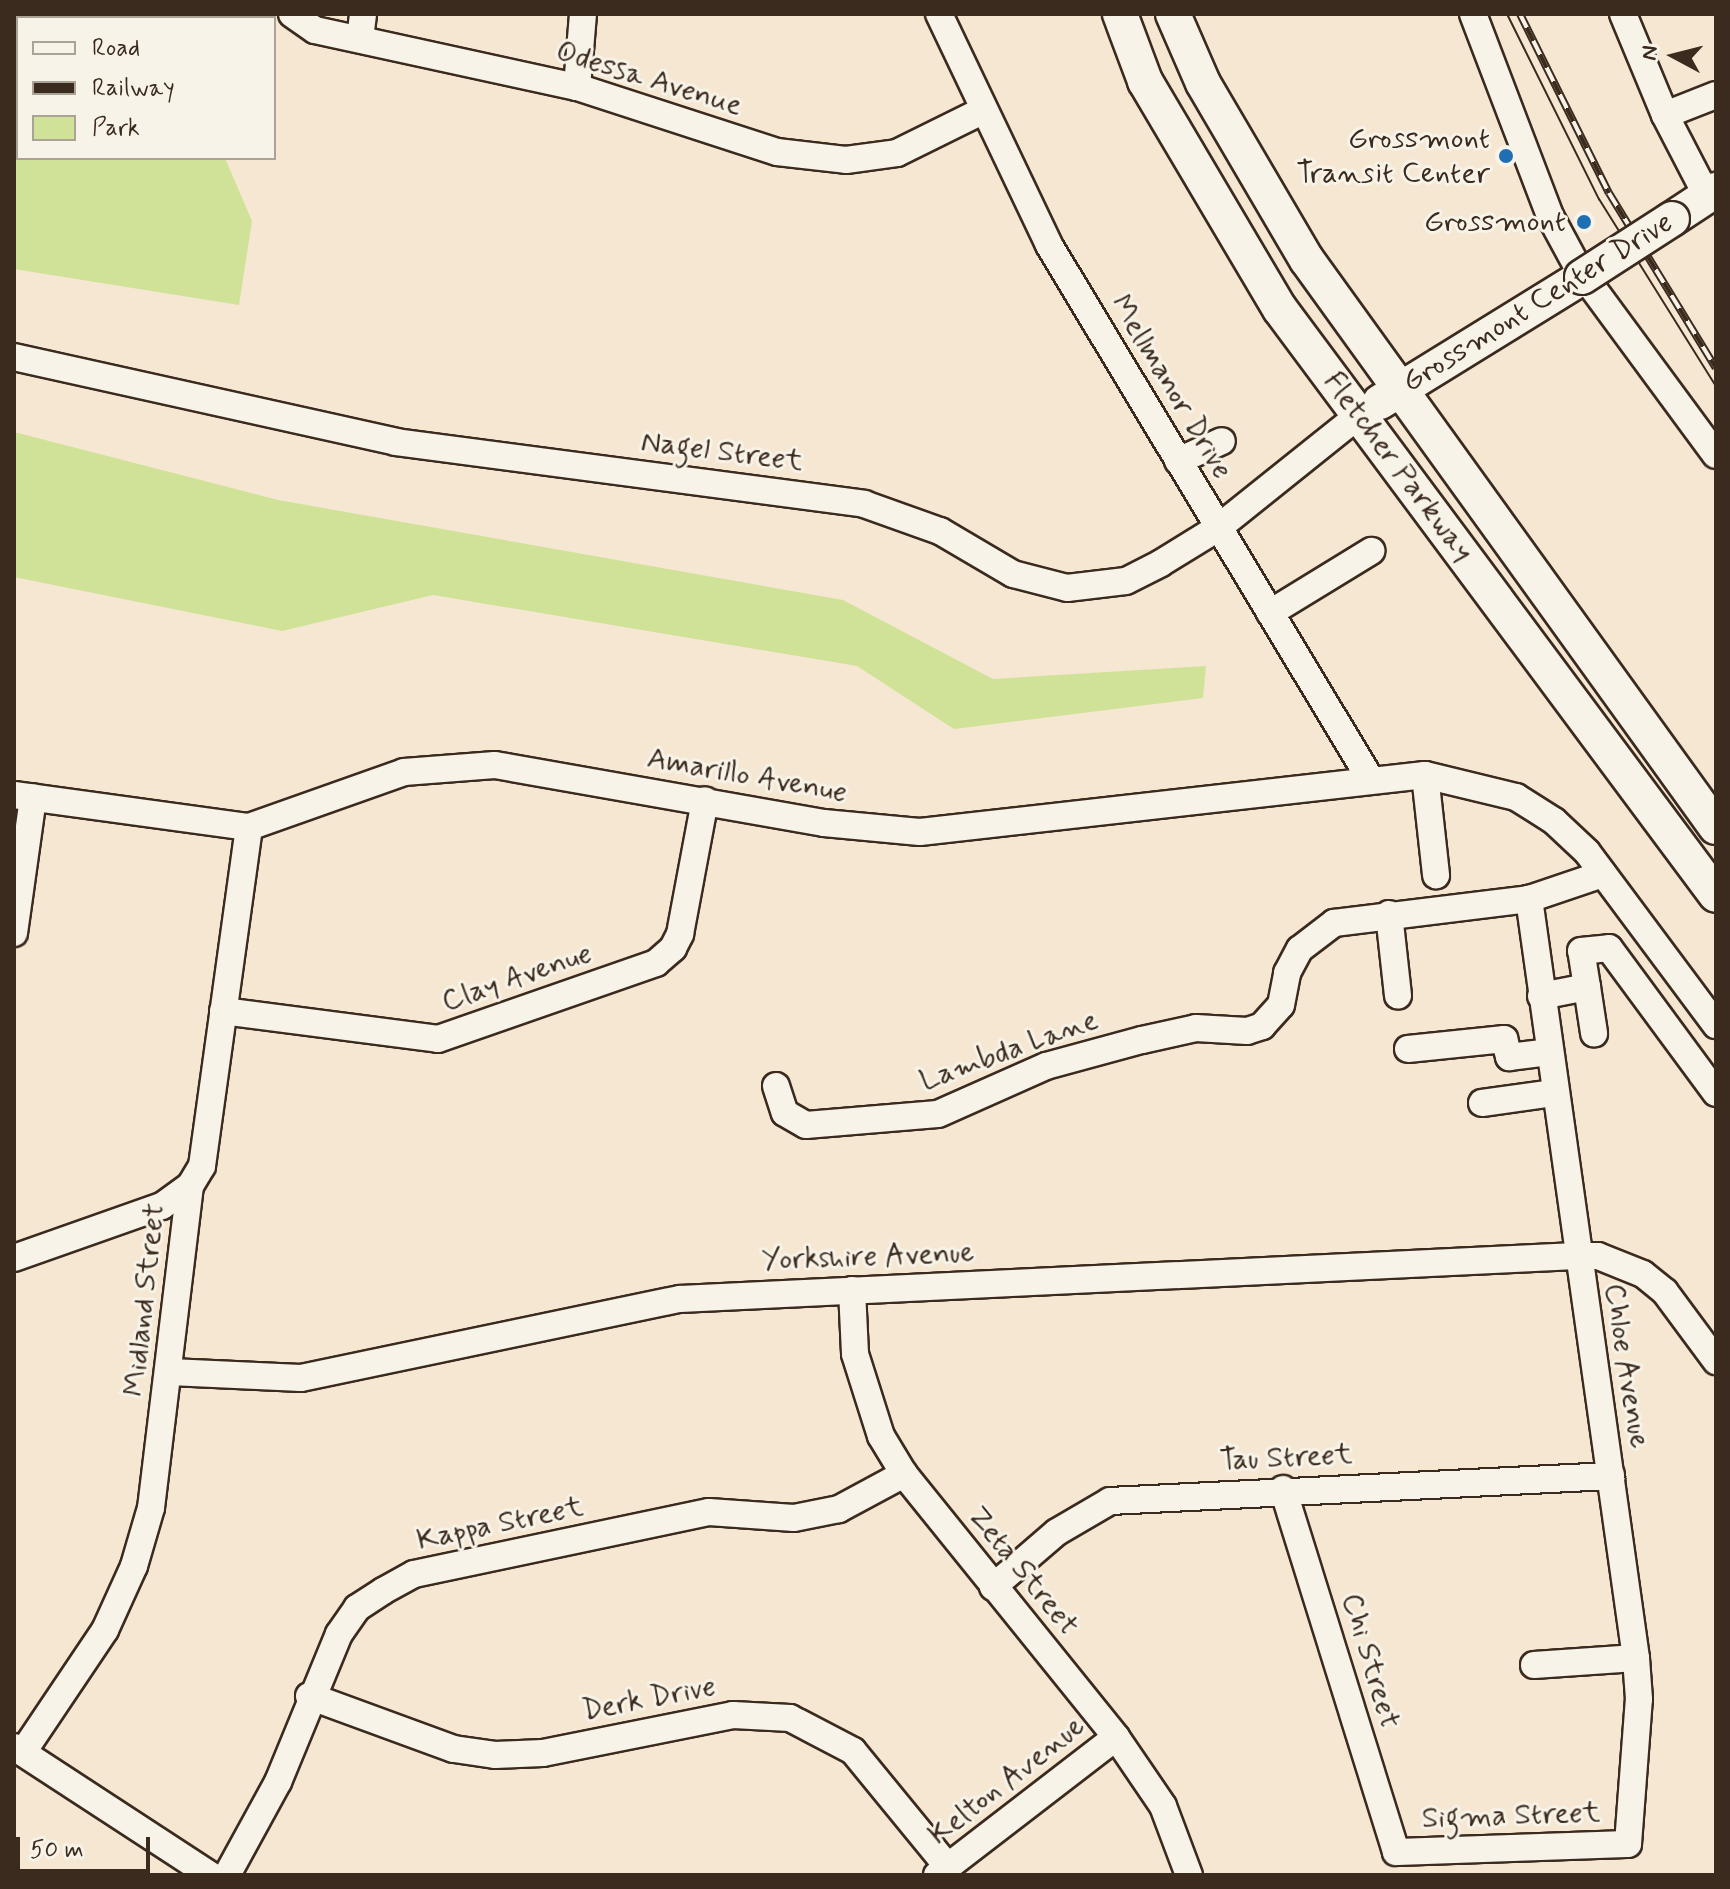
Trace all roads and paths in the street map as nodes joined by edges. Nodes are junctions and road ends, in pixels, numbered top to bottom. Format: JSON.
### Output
{"nodes":[{"id":1,"x":292,"y":14,"type":"edge"},
{"id":2,"x":583,"y":14,"type":"edge"},
{"id":3,"x":939,"y":14,"type":"edge"},
{"id":4,"x":1120,"y":14,"type":"edge"},
{"id":5,"x":1173,"y":14,"type":"edge"},
{"id":6,"x":1473,"y":14,"type":"edge"},
{"id":7,"x":1623,"y":14,"type":"edge"},
{"id":8,"x":361,"y":26,"type":"edge"},
{"id":9,"x":577,"y":87,"type":"junction"},
{"id":10,"x":1716,"y":95,"type":"edge"},
{"id":11,"x":984,"y":110,"type":"junction"},
{"id":12,"x":1665,"y":115,"type":"junction"},
{"id":13,"x":1713,"y":193,"type":"edge"},
{"id":14,"x":14,"y":357,"type":"edge"},
{"id":15,"x":1398,"y":390,"type":"junction"},
{"id":16,"x":1359,"y":415,"type":"junction"},
{"id":17,"x":1222,"y":441,"type":"dead end"},
{"id":18,"x":1716,"y":455,"type":"edge"},
{"id":19,"x":1178,"y":461,"type":"junction"},
{"id":20,"x":1218,"y":528,"type":"junction"},
{"id":21,"x":1371,"y":551,"type":"dead end"},
{"id":22,"x":1270,"y":613,"type":"junction"},
{"id":23,"x":1425,"y":775,"type":"junction"},
{"id":24,"x":1371,"y":780,"type":"junction"},
{"id":25,"x":24,"y":796,"type":"edge"},
{"id":26,"x":705,"y":800,"type":"junction"},
{"id":27,"x":249,"y":827,"type":"junction"},
{"id":28,"x":1716,"y":827,"type":"edge"},
{"id":29,"x":1603,"y":874,"type":"junction"},
{"id":30,"x":1436,"y":875,"type":"dead end"},
{"id":31,"x":1716,"y":895,"type":"edge"},
{"id":32,"x":1529,"y":899,"type":"junction"},
{"id":33,"x":1389,"y":914,"type":"junction"},
{"id":34,"x":14,"y":933,"type":"edge"},
{"id":35,"x":1587,"y":987,"type":"junction"},
{"id":36,"x":1398,"y":996,"type":"dead end"},
{"id":37,"x":1541,"y":996,"type":"junction"},
{"id":38,"x":223,"y":1011,"type":"junction"},
{"id":39,"x":1716,"y":1025,"type":"edge"},
{"id":40,"x":1594,"y":1033,"type":"dead end"},
{"id":41,"x":1408,"y":1049,"type":"dead end"},
{"id":42,"x":1549,"y":1052,"type":"junction"},
{"id":43,"x":776,"y":1086,"type":"dead end"},
{"id":44,"x":1554,"y":1093,"type":"junction"},
{"id":45,"x":1716,"y":1093,"type":"edge"},
{"id":46,"x":1482,"y":1103,"type":"dead end"},
{"id":47,"x":190,"y":1186,"type":"junction"},
{"id":48,"x":1576,"y":1256,"type":"junction"},
{"id":49,"x":14,"y":1258,"type":"edge"},
{"id":50,"x":852,"y":1290,"type":"junction"},
{"id":51,"x":1716,"y":1361,"type":"edge"},
{"id":52,"x":170,"y":1372,"type":"junction"},
{"id":53,"x":904,"y":1474,"type":"junction"},
{"id":54,"x":1611,"y":1476,"type":"junction"},
{"id":55,"x":1283,"y":1489,"type":"junction"},
{"id":56,"x":993,"y":1587,"type":"junction"},
{"id":57,"x":1636,"y":1658,"type":"junction"},
{"id":58,"x":1534,"y":1665,"type":"dead end"},
{"id":59,"x":309,"y":1696,"type":"junction"},
{"id":60,"x":1116,"y":1737,"type":"junction"},
{"id":61,"x":19,"y":1750,"type":"edge"},
{"id":62,"x":1628,"y":1844,"type":"joint"},
{"id":63,"x":1396,"y":1852,"type":"joint"},
{"id":64,"x":943,"y":1871,"type":"edge"},
{"id":65,"x":210,"y":1875,"type":"edge"},
{"id":66,"x":227,"y":1875,"type":"edge"},
{"id":67,"x":1189,"y":1875,"type":"edge"}],
"edges":[{"from":1,"to":8,"type":"street","name":"Odessa Avenue"},
{"from":2,"to":9,"type":"street"},
{"from":3,"to":11,"type":"street","name":"Mellmanor Drive"},
{"from":4,"to":16,"type":"main road","name":"Fletcher Parkway"},
{"from":5,"to":15,"type":"main road","name":"Fletcher Parkway"},
{"from":6,"to":18,"type":"street"},
{"from":7,"to":12,"type":"street"},
{"from":8,"to":9,"type":"street","name":"Odessa Avenue"},
{"from":9,"to":11,"type":"street","name":"Odessa Avenue"},
{"from":10,"to":12,"type":"street"},
{"from":11,"to":19,"type":"street","name":"Mellmanor Drive"},
{"from":12,"to":13,"type":"street"},
{"from":13,"to":15,"type":"main road","name":"Grossmont Center Drive","bridge":true},
{"from":14,"to":20,"type":"street","name":"Nagel Street"},
{"from":15,"to":16,"type":"main road","name":"Grossmont Center Drive"},
{"from":15,"to":28,"type":"main road","name":"Fletcher Parkway"},
{"from":16,"to":20,"type":"street","name":"Nagel Street"},
{"from":16,"to":31,"type":"main road","name":"Fletcher Parkway"},
{"from":17,"to":19,"type":"street"},
{"from":19,"to":20,"type":"street","name":"Mellmanor Drive"},
{"from":20,"to":22,"type":"street","name":"Mellmanor Drive"},
{"from":21,"to":22,"type":"street"},
{"from":22,"to":24,"type":"street","name":"Mellmanor Drive"},
{"from":23,"to":24,"type":"street","name":"Amarillo Avenue"},
{"from":23,"to":29,"type":"street","name":"Amarillo Avenue"},
{"from":23,"to":30,"type":"street"},
{"from":24,"to":26,"type":"street","name":"Amarillo Avenue"},
{"from":25,"to":27,"type":"street","name":"Amarillo Avenue"},
{"from":25,"to":34,"type":"street"},
{"from":26,"to":27,"type":"street","name":"Amarillo Avenue"},
{"from":26,"to":38,"type":"street","name":"Clay Avenue"},
{"from":27,"to":38,"type":"street","name":"Midland Street"},
{"from":29,"to":32,"type":"street","name":"Lambda Lane"},
{"from":29,"to":39,"type":"street","name":"Amarillo Avenue"},
{"from":32,"to":33,"type":"street","name":"Lambda Lane"},
{"from":32,"to":37,"type":"street","name":"Chloe Avenue"},
{"from":33,"to":36,"type":"street"},
{"from":33,"to":43,"type":"street","name":"Lambda Lane"},
{"from":35,"to":37,"type":"street"},
{"from":35,"to":40,"type":"street"},
{"from":35,"to":45,"type":"street"},
{"from":37,"to":42,"type":"street","name":"Chloe Avenue"},
{"from":38,"to":47,"type":"street","name":"Midland Street"},
{"from":41,"to":42,"type":"street"},
{"from":42,"to":44,"type":"street","name":"Chloe Avenue"},
{"from":44,"to":46,"type":"street"},
{"from":44,"to":48,"type":"street","name":"Chloe Avenue"},
{"from":47,"to":49,"type":"street"},
{"from":47,"to":52,"type":"street","name":"Midland Street"},
{"from":48,"to":50,"type":"street","name":"Yorkshire Avenue"},
{"from":48,"to":51,"type":"street","name":"Yorkshire Avenue"},
{"from":48,"to":54,"type":"street","name":"Chloe Avenue"},
{"from":50,"to":52,"type":"street","name":"Yorkshire Avenue"},
{"from":50,"to":53,"type":"street","name":"Zeta Street"},
{"from":52,"to":61,"type":"street","name":"Midland Street"},
{"from":53,"to":56,"type":"street","name":"Zeta Street"},
{"from":53,"to":59,"type":"street","name":"Kappa Street"},
{"from":54,"to":55,"type":"street","name":"Tau Street"},
{"from":54,"to":57,"type":"street","name":"Chloe Avenue"},
{"from":55,"to":56,"type":"street","name":"Tau Street"},
{"from":55,"to":63,"type":"street","name":"Chi Street"},
{"from":56,"to":60,"type":"street","name":"Zeta Street"},
{"from":57,"to":58,"type":"street"},
{"from":57,"to":62,"type":"street","name":"Chloe Avenue"},
{"from":59,"to":64,"type":"street","name":"Derk Drive"},
{"from":59,"to":66,"type":"street","name":"Kappa Street"},
{"from":60,"to":64,"type":"street","name":"Kelton Avenue"},
{"from":60,"to":67,"type":"street","name":"Zeta Street"},
{"from":61,"to":65,"type":"street"},
{"from":62,"to":63,"type":"street","name":"Sigma Street"}]}
